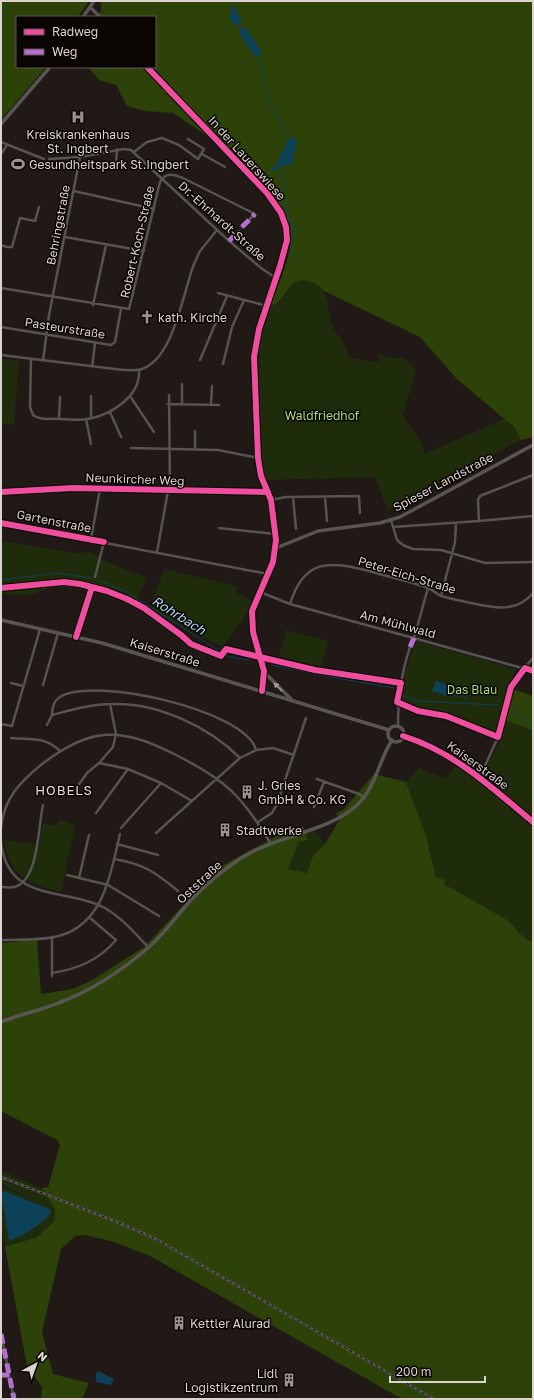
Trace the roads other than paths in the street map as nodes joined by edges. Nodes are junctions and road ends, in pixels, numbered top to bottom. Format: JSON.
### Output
{"nodes":[{"id":1,"x":94,"y":1,"type":"edge"},
{"id":2,"x":90,"y":7,"type":"junction"},
{"id":3,"x":84,"y":16,"type":"edge"},
{"id":4,"x":99,"y":16,"type":"edge"},
{"id":5,"x":49,"y":68,"type":"edge"},
{"id":6,"x":148,"y":68,"type":"edge"},
{"id":7,"x":1,"y":124,"type":"edge"},
{"id":8,"x":188,"y":139,"type":"dead end"},
{"id":9,"x":1,"y":142,"type":"edge"},
{"id":10,"x":7,"y":145,"type":"junction"},
{"id":11,"x":117,"y":149,"type":"junction"},
{"id":12,"x":134,"y":152,"type":"junction"},
{"id":13,"x":1,"y":154,"type":"edge"},
{"id":14,"x":202,"y":154,"type":"junction"},
{"id":15,"x":80,"y":156,"type":"junction"},
{"id":16,"x":44,"y":159,"type":"dead end"},
{"id":17,"x":49,"y":159,"type":"dead end"},
{"id":18,"x":116,"y":162,"type":"dead end"},
{"id":19,"x":225,"y":167,"type":"dead end"},
{"id":20,"x":162,"y":178,"type":"junction"},
{"id":21,"x":74,"y":191,"type":"junction"},
{"id":22,"x":39,"y":207,"type":"dead end"},
{"id":23,"x":154,"y":209,"type":"junction"},
{"id":24,"x":242,"y":227,"type":"dead end"},
{"id":25,"x":217,"y":230,"type":"junction"},
{"id":26,"x":239,"y":230,"type":"dead end"},
{"id":27,"x":65,"y":237,"type":"junction"},
{"id":28,"x":229,"y":241,"type":"junction"},
{"id":29,"x":1,"y":245,"type":"edge"},
{"id":30,"x":106,"y":245,"type":"junction"},
{"id":31,"x":144,"y":251,"type":"junction"},
{"id":32,"x":276,"y":278,"type":"junction"},
{"id":33,"x":1,"y":288,"type":"edge"},
{"id":34,"x":218,"y":293,"type":"dead end"},
{"id":35,"x":227,"y":296,"type":"junction"},
{"id":36,"x":53,"y":298,"type":"junction"},
{"id":37,"x":244,"y":300,"type":"junction"},
{"id":38,"x":93,"y":304,"type":"junction"},
{"id":39,"x":267,"y":306,"type":"junction"},
{"id":40,"x":121,"y":309,"type":"junction"},
{"id":41,"x":1,"y":327,"type":"edge"},
{"id":42,"x":46,"y":334,"type":"junction"},
{"id":43,"x":95,"y":342,"type":"junction"},
{"id":44,"x":1,"y":355,"type":"edge"},
{"id":45,"x":32,"y":359,"type":"junction"},
{"id":46,"x":200,"y":360,"type":"dead end"},
{"id":47,"x":43,"y":361,"type":"junction"},
{"id":48,"x":223,"y":364,"type":"dead end"},
{"id":49,"x":92,"y":367,"type":"junction"},
{"id":50,"x":139,"y":370,"type":"junction"},
{"id":51,"x":182,"y":384,"type":"dead end"},
{"id":52,"x":212,"y":386,"type":"dead end"},
{"id":53,"x":169,"y":395,"type":"dead end"},
{"id":54,"x":91,"y":396,"type":"dead end"},
{"id":55,"x":130,"y":396,"type":"junction"},
{"id":56,"x":60,"y":397,"type":"dead end"},
{"id":57,"x":182,"y":403,"type":"junction"},
{"id":58,"x":168,"y":404,"type":"junction"},
{"id":59,"x":211,"y":404,"type":"junction"},
{"id":60,"x":219,"y":404,"type":"dead end"},
{"id":61,"x":110,"y":412,"type":"junction"},
{"id":62,"x":91,"y":418,"type":"junction"},
{"id":63,"x":59,"y":419,"type":"junction"},
{"id":64,"x":86,"y":419,"type":"junction"},
{"id":65,"x":195,"y":431,"type":"dead end"},
{"id":66,"x":154,"y":432,"type":"dead end"},
{"id":67,"x":121,"y":437,"type":"dead end"},
{"id":68,"x":91,"y":444,"type":"dead end"},
{"id":69,"x":533,"y":445,"type":"edge"},
{"id":70,"x":131,"y":448,"type":"dead end"},
{"id":71,"x":169,"y":448,"type":"junction"},
{"id":72,"x":195,"y":449,"type":"junction"},
{"id":73,"x":258,"y":458,"type":"junction"},
{"id":74,"x":533,"y":475,"type":"edge"},
{"id":75,"x":100,"y":489,"type":"junction"},
{"id":76,"x":169,"y":491,"type":"junction"},
{"id":77,"x":1,"y":492,"type":"edge"},
{"id":78,"x":268,"y":492,"type":"junction"},
{"id":79,"x":292,"y":497,"type":"junction"},
{"id":80,"x":325,"y":497,"type":"junction"},
{"id":81,"x":271,"y":500,"type":"junction"},
{"id":82,"x":360,"y":513,"type":"dead end"},
{"id":83,"x":533,"y":516,"type":"edge"},
{"id":84,"x":391,"y":520,"type":"junction"},
{"id":85,"x":327,"y":521,"type":"dead end"},
{"id":86,"x":479,"y":522,"type":"junction"},
{"id":87,"x":1,"y":523,"type":"edge"},
{"id":88,"x":456,"y":523,"type":"junction"},
{"id":89,"x":393,"y":527,"type":"junction"},
{"id":90,"x":219,"y":528,"type":"dead end"},
{"id":91,"x":296,"y":529,"type":"dead end"},
{"id":92,"x":276,"y":534,"type":"junction"},
{"id":93,"x":91,"y":539,"type":"junction"},
{"id":94,"x":104,"y":542,"type":"junction"},
{"id":95,"x":276,"y":548,"type":"junction"},
{"id":96,"x":157,"y":552,"type":"junction"},
{"id":97,"x":452,"y":553,"type":"junction"},
{"id":98,"x":533,"y":562,"type":"edge"},
{"id":99,"x":268,"y":574,"type":"junction"},
{"id":100,"x":95,"y":577,"type":"dead end"},
{"id":101,"x":428,"y":588,"type":"junction"},
{"id":102,"x":260,"y":592,"type":"junction"},
{"id":103,"x":533,"y":593,"type":"edge"},
{"id":104,"x":441,"y":596,"type":"junction"},
{"id":105,"x":290,"y":604,"type":"junction"},
{"id":106,"x":1,"y":620,"type":"edge"},
{"id":107,"x":40,"y":629,"type":"junction"},
{"id":108,"x":58,"y":633,"type":"junction"},
{"id":109,"x":414,"y":638,"type":"junction"},
{"id":110,"x":410,"y":647,"type":"dead end"},
{"id":111,"x":533,"y":658,"type":"edge"},
{"id":112,"x":525,"y":668,"type":"junction"},
{"id":113,"x":263,"y":669,"type":"junction"},
{"id":114,"x":533,"y":671,"type":"edge"},
{"id":115,"x":11,"y":682,"type":"dead end"},
{"id":116,"x":43,"y":685,"type":"dead end"},
{"id":117,"x":23,"y":686,"type":"junction"},
{"id":118,"x":262,"y":691,"type":"junction"},
{"id":119,"x":294,"y":702,"type":"junction"},
{"id":120,"x":110,"y":704,"type":"junction"},
{"id":121,"x":52,"y":715,"type":"junction"},
{"id":122,"x":306,"y":718,"type":"dead end"},
{"id":123,"x":1,"y":724,"type":"edge"},
{"id":124,"x":47,"y":725,"type":"dead end"},
{"id":125,"x":398,"y":727,"type":"junction"},
{"id":126,"x":389,"y":730,"type":"junction"},
{"id":127,"x":116,"y":734,"type":"junction"},
{"id":128,"x":403,"y":736,"type":"junction"},
{"id":129,"x":11,"y":738,"type":"dead end"},
{"id":130,"x":392,"y":740,"type":"junction"},
{"id":131,"x":256,"y":750,"type":"junction"},
{"id":132,"x":60,"y":751,"type":"junction"},
{"id":133,"x":294,"y":755,"type":"junction"},
{"id":134,"x":240,"y":758,"type":"junction"},
{"id":135,"x":99,"y":763,"type":"junction"},
{"id":136,"x":128,"y":769,"type":"junction"},
{"id":137,"x":480,"y":776,"type":"junction"},
{"id":138,"x":218,"y":778,"type":"junction"},
{"id":139,"x":317,"y":779,"type":"dead end"},
{"id":140,"x":324,"y":782,"type":"junction"},
{"id":141,"x":161,"y":783,"type":"junction"},
{"id":142,"x":72,"y":794,"type":"dead end"},
{"id":143,"x":364,"y":798,"type":"junction"},
{"id":144,"x":192,"y":801,"type":"junction"},
{"id":145,"x":43,"y":805,"type":"dead end"},
{"id":146,"x":314,"y":807,"type":"dead end"},
{"id":147,"x":96,"y":812,"type":"dead end"},
{"id":148,"x":258,"y":822,"type":"junction"},
{"id":149,"x":533,"y":822,"type":"edge"},
{"id":150,"x":1,"y":828,"type":"edge"},
{"id":151,"x":121,"y":828,"type":"dead end"},
{"id":152,"x":156,"y":833,"type":"dead end"},
{"id":153,"x":120,"y":834,"type":"dead end"},
{"id":154,"x":89,"y":835,"type":"dead end"},
{"id":155,"x":1,"y":841,"type":"edge"},
{"id":156,"x":117,"y":844,"type":"junction"},
{"id":157,"x":271,"y":844,"type":"junction"},
{"id":158,"x":158,"y":855,"type":"dead end"},
{"id":159,"x":114,"y":859,"type":"junction"},
{"id":160,"x":67,"y":875,"type":"dead end"},
{"id":161,"x":80,"y":878,"type":"junction"},
{"id":162,"x":22,"y":882,"type":"junction"},
{"id":163,"x":108,"y":885,"type":"junction"},
{"id":164,"x":1,"y":888,"type":"edge"},
{"id":165,"x":178,"y":891,"type":"dead end"},
{"id":166,"x":98,"y":905,"type":"junction"},
{"id":167,"x":159,"y":916,"type":"dead end"},
{"id":168,"x":90,"y":918,"type":"junction"},
{"id":169,"x":52,"y":937,"type":"junction"},
{"id":170,"x":1,"y":940,"type":"edge"},
{"id":171,"x":148,"y":947,"type":"junction"},
{"id":172,"x":1,"y":1022,"type":"edge"},
{"id":173,"x":1,"y":1334,"type":"edge"},
{"id":174,"x":1,"y":1375,"type":"edge"},
{"id":175,"x":9,"y":1376,"type":"junction"},
{"id":176,"x":14,"y":1399,"type":"edge"}],
"edges":[{"from":1,"to":2,"type":"main road"},
{"from":2,"to":3,"type":"main road"},
{"from":2,"to":4,"type":"main road"},
{"from":5,"to":7,"type":"main road"},
{"from":6,"to":32,"type":"main road","name":"In der Lauerswiese"},
{"from":8,"to":14,"type":"street"},
{"from":9,"to":10,"type":"street"},
{"from":10,"to":13,"type":"street"},
{"from":10,"to":16,"type":"street"},
{"from":11,"to":12,"type":"street"},
{"from":11,"to":15,"type":"street"},
{"from":11,"to":18,"type":"street"},
{"from":12,"to":14,"type":"street"},
{"from":12,"to":20,"type":"street","name":"Dr.-Ehrhardt-Straße"},
{"from":14,"to":19,"type":"street"},
{"from":15,"to":17,"type":"street"},
{"from":15,"to":21,"type":"street","name":"Behringstraße"},
{"from":20,"to":23,"type":"street","name":"Robert-Koch-Straße"},
{"from":20,"to":24,"type":"street"},
{"from":20,"to":25,"type":"street","name":"Dr.-Ehrhardt-Straße"},
{"from":21,"to":23,"type":"street"},
{"from":21,"to":27,"type":"street","name":"Behringstraße"},
{"from":22,"to":29,"type":"street"},
{"from":23,"to":31,"type":"street","name":"Robert-Koch-Straße"},
{"from":25,"to":28,"type":"street","name":"Dr.-Ehrhardt-Straße"},
{"from":25,"to":50,"type":"street"},
{"from":26,"to":28,"type":"street"},
{"from":27,"to":30,"type":"street"},
{"from":27,"to":36,"type":"street","name":"Behringstraße"},
{"from":28,"to":32,"type":"street","name":"Dr.-Ehrhardt-Straße"},
{"from":30,"to":31,"type":"street"},
{"from":30,"to":38,"type":"street"},
{"from":31,"to":40,"type":"street","name":"Robert-Koch-Straße"},
{"from":32,"to":39,"type":"main road","name":"In der Lauerswiese"},
{"from":33,"to":36,"type":"street"},
{"from":34,"to":35,"type":"street"},
{"from":35,"to":37,"type":"street"},
{"from":35,"to":46,"type":"street"},
{"from":36,"to":38,"type":"street"},
{"from":36,"to":42,"type":"street","name":"Behringstraße"},
{"from":37,"to":39,"type":"street"},
{"from":37,"to":48,"type":"street"},
{"from":38,"to":40,"type":"street"},
{"from":39,"to":73,"type":"main road","name":"In der Lauerswiese"},
{"from":40,"to":43,"type":"street","name":"Pasteurstraße"},
{"from":41,"to":42,"type":"street","name":"Pasteurstraße"},
{"from":42,"to":43,"type":"street","name":"Pasteurstraße"},
{"from":42,"to":47,"type":"street","name":"Behringstraße"},
{"from":43,"to":49,"type":"street"},
{"from":44,"to":45,"type":"street"},
{"from":45,"to":47,"type":"street"},
{"from":45,"to":63,"type":"street"},
{"from":47,"to":49,"type":"street"},
{"from":49,"to":50,"type":"street"},
{"from":50,"to":55,"type":"street"},
{"from":51,"to":57,"type":"street"},
{"from":52,"to":59,"type":"street"},
{"from":53,"to":58,"type":"street"},
{"from":54,"to":62,"type":"street"},
{"from":55,"to":61,"type":"street"},
{"from":55,"to":66,"type":"street"},
{"from":56,"to":63,"type":"street"},
{"from":57,"to":58,"type":"street"},
{"from":57,"to":59,"type":"street"},
{"from":58,"to":71,"type":"street"},
{"from":59,"to":60,"type":"street"},
{"from":61,"to":62,"type":"street"},
{"from":61,"to":67,"type":"street"},
{"from":62,"to":64,"type":"street"},
{"from":63,"to":64,"type":"street"},
{"from":64,"to":68,"type":"street"},
{"from":65,"to":72,"type":"street"},
{"from":69,"to":84,"type":"main road","name":"Spieser Landstraße"},
{"from":70,"to":71,"type":"street"},
{"from":71,"to":72,"type":"street"},
{"from":71,"to":76,"type":"street"},
{"from":72,"to":73,"type":"street"},
{"from":73,"to":78,"type":"main road","name":"In der Lauerswiese"},
{"from":74,"to":86,"type":"street"},
{"from":75,"to":76,"type":"street","name":"Neunkircher Weg"},
{"from":75,"to":77,"type":"street","name":"Neunkircher Weg"},
{"from":75,"to":93,"type":"street"},
{"from":76,"to":78,"type":"street","name":"Neunkircher Weg"},
{"from":76,"to":96,"type":"street"},
{"from":78,"to":81,"type":"main road","name":"In der Lauerswiese"},
{"from":79,"to":80,"type":"street"},
{"from":79,"to":81,"type":"street"},
{"from":79,"to":91,"type":"street"},
{"from":80,"to":82,"type":"street"},
{"from":80,"to":85,"type":"street"},
{"from":81,"to":92,"type":"main road","name":"In der Lauerswiese"},
{"from":83,"to":86,"type":"street"},
{"from":84,"to":89,"type":"street"},
{"from":84,"to":95,"type":"main road","name":"Spieser Landstraße"},
{"from":86,"to":88,"type":"street"},
{"from":87,"to":93,"type":"street","name":"Gartenstraße"},
{"from":88,"to":89,"type":"street"},
{"from":88,"to":97,"type":"street"},
{"from":89,"to":97,"type":"street"},
{"from":90,"to":92,"type":"street"},
{"from":92,"to":95,"type":"main road","name":"In der Lauerswiese"},
{"from":93,"to":94,"type":"street","name":"Gartenstraße"},
{"from":94,"to":96,"type":"street","name":"Gartenstraße"},
{"from":94,"to":100,"type":"street"},
{"from":95,"to":99,"type":"main road"},
{"from":96,"to":99,"type":"street","name":"Gartenstraße"},
{"from":97,"to":98,"type":"street"},
{"from":97,"to":104,"type":"street"},
{"from":99,"to":102,"type":"main road"},
{"from":101,"to":104,"type":"street","name":"Peter-Eich-Straße"},
{"from":101,"to":105,"type":"street","name":"Peter-Eich-Straße"},
{"from":101,"to":109,"type":"street"},
{"from":102,"to":105,"type":"street","name":"Am Mühlwald"},
{"from":102,"to":113,"type":"main road"},
{"from":103,"to":104,"type":"street","name":"Peter-Eich-Straße"},
{"from":105,"to":109,"type":"street","name":"Am Mühlwald"},
{"from":106,"to":107,"type":"main road","name":"Kaiserstraße"},
{"from":107,"to":108,"type":"main road","name":"Kaiserstraße"},
{"from":107,"to":117,"type":"street"},
{"from":108,"to":116,"type":"street"},
{"from":108,"to":118,"type":"main road","name":"Kaiserstraße"},
{"from":109,"to":112,"type":"street","name":"Am Mühlwald"},
{"from":110,"to":125,"type":"street"},
{"from":111,"to":112,"type":"street"},
{"from":112,"to":114,"type":"street","name":"Am Mühlwald"},
{"from":112,"to":137,"type":"street"},
{"from":113,"to":118,"type":"main road"},
{"from":119,"to":113,"type":"main road","one_way":true},
{"from":115,"to":117,"type":"street"},
{"from":117,"to":123,"type":"street"},
{"from":118,"to":119,"type":"main road","name":"Kaiserstraße"},
{"from":119,"to":126,"type":"main road","name":"Kaiserstraße"},
{"from":120,"to":121,"type":"street"},
{"from":120,"to":127,"type":"street"},
{"from":120,"to":134,"type":"street"},
{"from":121,"to":124,"type":"street"},
{"from":121,"to":131,"type":"street"},
{"from":122,"to":133,"type":"street"},
{"from":125,"to":126,"type":"main road"},
{"from":125,"to":128,"type":"main road"},
{"from":126,"to":130,"type":"main road"},
{"from":127,"to":132,"type":"street"},
{"from":127,"to":135,"type":"street"},
{"from":127,"to":138,"type":"street"},
{"from":128,"to":130,"type":"main road"},
{"from":128,"to":137,"type":"main road","name":"Kaiserstraße"},
{"from":129,"to":132,"type":"street"},
{"from":130,"to":143,"type":"main road","name":"Oststraße"},
{"from":131,"to":133,"type":"street"},
{"from":131,"to":134,"type":"street"},
{"from":132,"to":150,"type":"street"},
{"from":133,"to":148,"type":"street"},
{"from":134,"to":138,"type":"street"},
{"from":135,"to":136,"type":"street"},
{"from":135,"to":142,"type":"street"},
{"from":136,"to":141,"type":"street"},
{"from":136,"to":147,"type":"street"},
{"from":137,"to":149,"type":"main road","name":"Kaiserstraße"},
{"from":138,"to":144,"type":"street"},
{"from":138,"to":148,"type":"street"},
{"from":139,"to":140,"type":"street"},
{"from":140,"to":143,"type":"street"},
{"from":140,"to":146,"type":"street"},
{"from":141,"to":144,"type":"street"},
{"from":141,"to":151,"type":"street"},
{"from":143,"to":157,"type":"main road","name":"Oststraße"},
{"from":144,"to":152,"type":"street"},
{"from":145,"to":162,"type":"street"},
{"from":148,"to":157,"type":"street"},
{"from":153,"to":156,"type":"street"},
{"from":154,"to":161,"type":"street"},
{"from":155,"to":162,"type":"street"},
{"from":156,"to":158,"type":"street"},
{"from":156,"to":159,"type":"street"},
{"from":157,"to":171,"type":"main road","name":"Oststraße"},
{"from":159,"to":163,"type":"street"},
{"from":159,"to":165,"type":"street"},
{"from":160,"to":161,"type":"street"},
{"from":161,"to":163,"type":"street"},
{"from":162,"to":164,"type":"street"},
{"from":162,"to":166,"type":"street"},
{"from":163,"to":166,"type":"street"},
{"from":163,"to":167,"type":"street"},
{"from":166,"to":168,"type":"street"},
{"from":166,"to":171,"type":"street"},
{"from":168,"to":169,"type":"street"},
{"from":168,"to":169,"type":"street"},
{"from":169,"to":170,"type":"street"},
{"from":171,"to":172,"type":"main road","name":"Oststraße"},
{"from":173,"to":175,"type":"street"},
{"from":174,"to":175,"type":"street"},
{"from":175,"to":176,"type":"street"}]}
